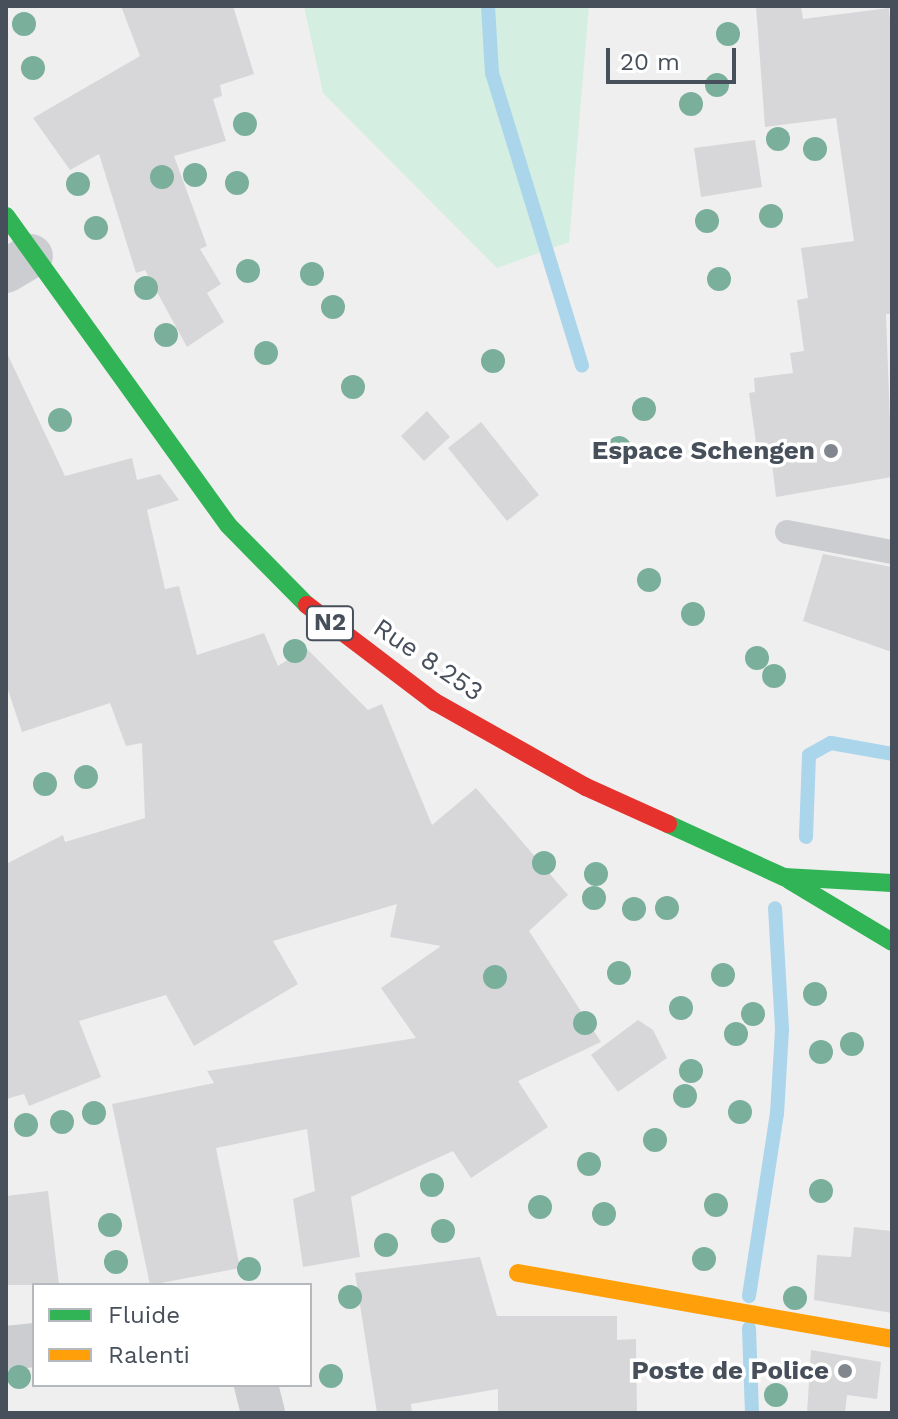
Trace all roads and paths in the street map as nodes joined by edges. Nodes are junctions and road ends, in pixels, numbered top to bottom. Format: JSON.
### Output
{"nodes":[{"id":1,"x":6,"y":216,"type":"edge"},
{"id":2,"x":19,"y":263,"type":"edge"},
{"id":3,"x":787,"y":532,"type":"dead end"},
{"id":4,"x":892,"y":552,"type":"edge"},
{"id":5,"x":784,"y":877,"type":"junction"},
{"id":6,"x":892,"y":883,"type":"edge"},
{"id":7,"x":892,"y":942,"type":"edge"},
{"id":8,"x":518,"y":1273,"type":"dead end"},
{"id":9,"x":892,"y":1339,"type":"edge"},
{"id":10,"x":32,"y":1345,"type":"edge"},
{"id":11,"x":6,"y":1348,"type":"edge"},
{"id":12,"x":256,"y":1387,"type":"edge"},
{"id":13,"x":263,"y":1413,"type":"edge"}],
"edges":[{"from":1,"to":2,"type":"main road","name":"Rue 8.253","number":"N2"},
{"from":2,"to":5,"type":"main road","name":"Rue 8.253","number":"N2"},
{"from":3,"to":4,"type":"lane"},
{"from":5,"to":6,"type":"main road","name":"Rue 8.253","number":"N2"},
{"from":5,"to":7,"type":"main road","number":"N2"},
{"from":8,"to":9,"type":"main road"},
{"from":10,"to":11,"type":"street"},
{"from":12,"to":13,"type":"street"}]}
